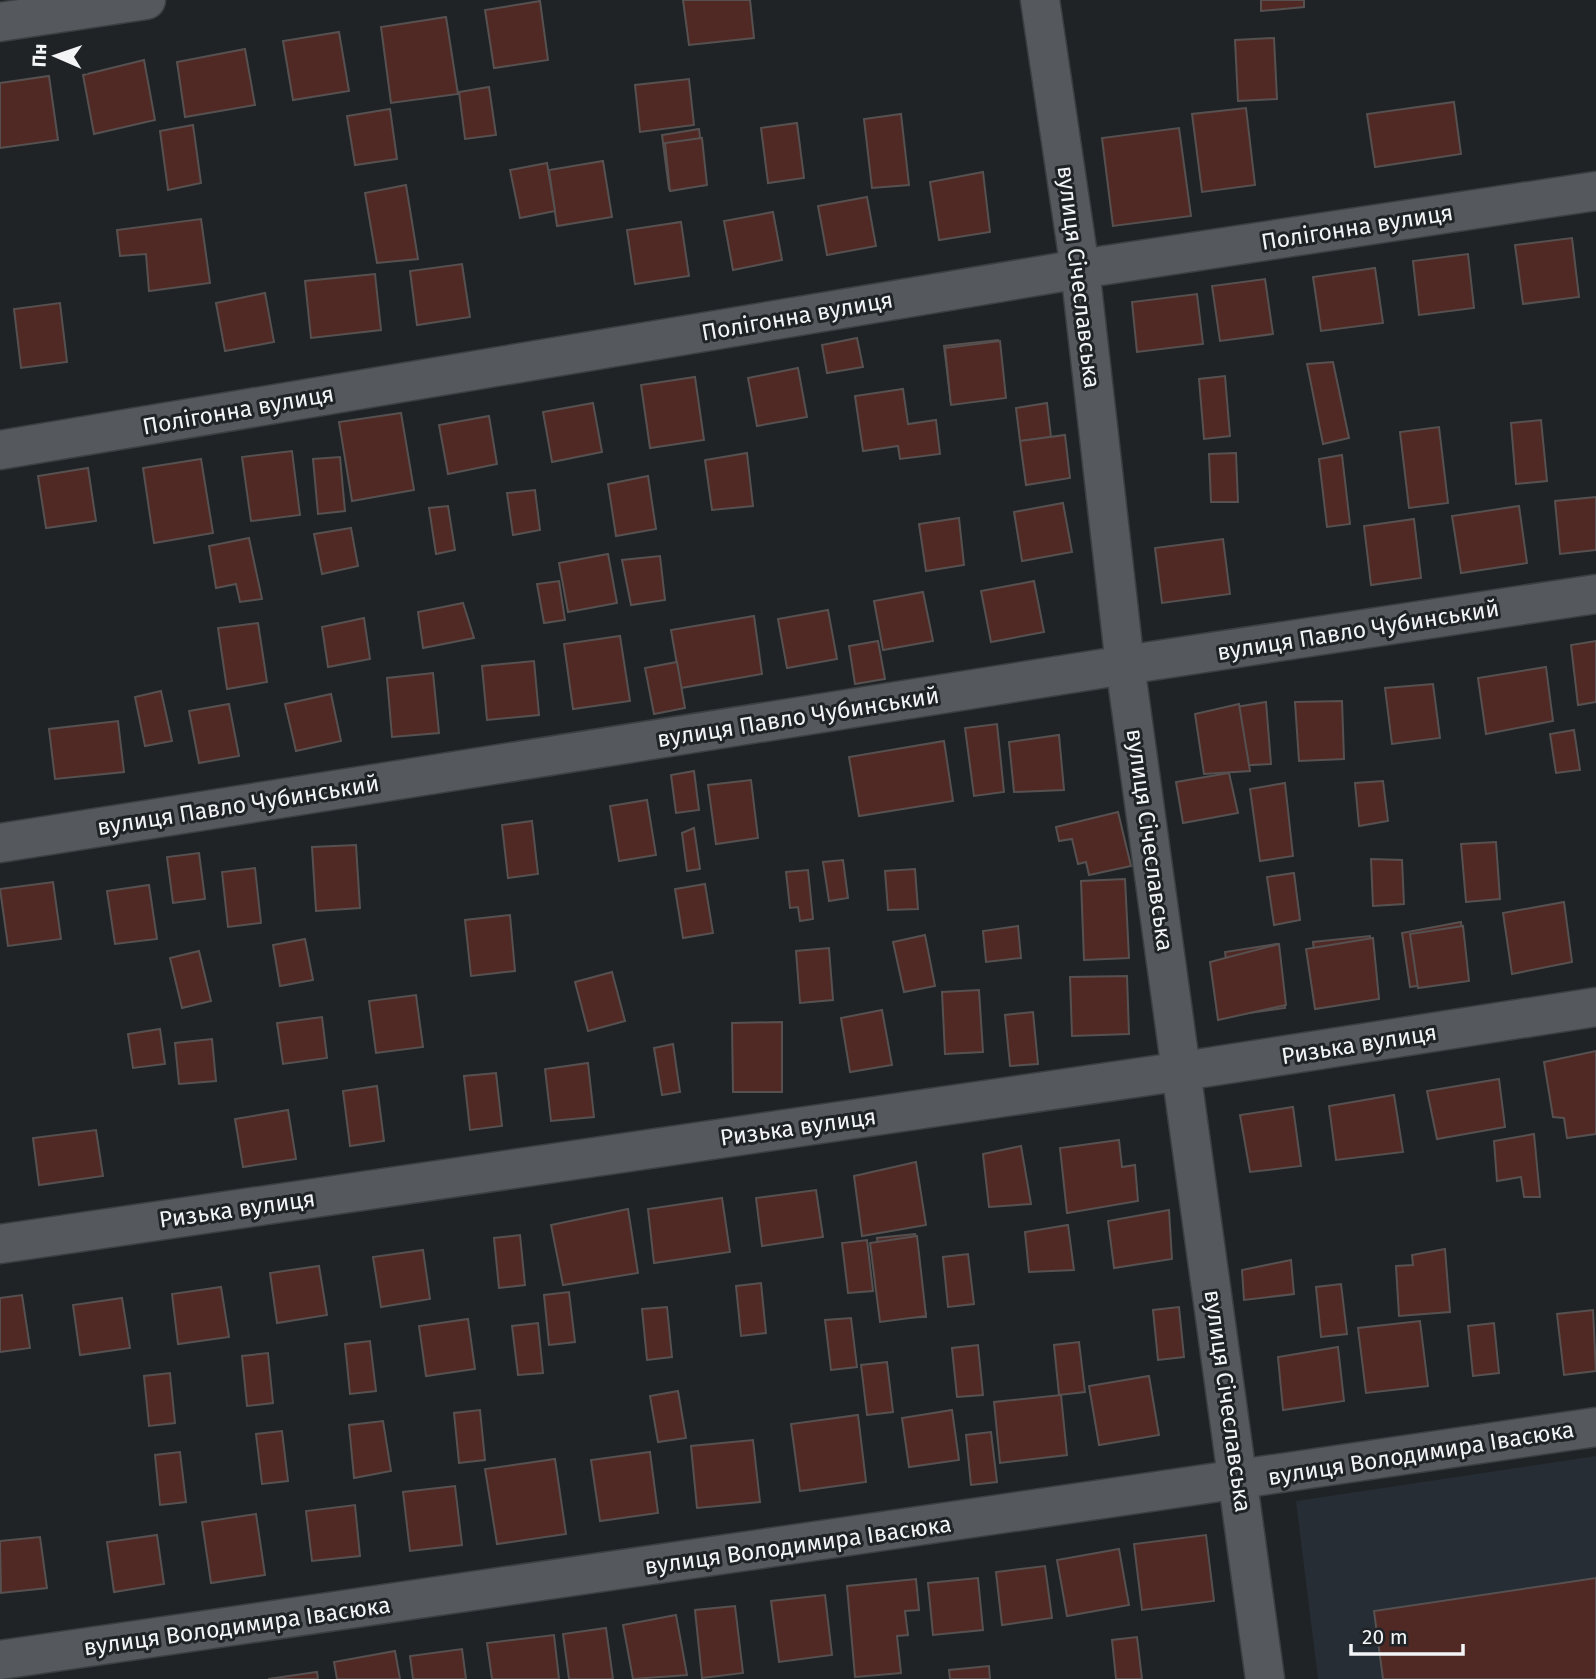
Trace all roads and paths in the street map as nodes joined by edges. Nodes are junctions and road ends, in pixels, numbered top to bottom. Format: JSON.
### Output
{"nodes":[{"id":1,"x":146,"y":0,"type":"edge"},
{"id":2,"x":1040,"y":0,"type":"edge"},
{"id":3,"x":0,"y":22,"type":"edge"},
{"id":4,"x":1596,"y":191,"type":"edge"},
{"id":5,"x":1080,"y":269,"type":"junction"},
{"id":6,"x":0,"y":450,"type":"edge"},
{"id":7,"x":1596,"y":594,"type":"edge"},
{"id":8,"x":1125,"y":665,"type":"junction"},
{"id":9,"x":0,"y":843,"type":"edge"},
{"id":10,"x":1596,"y":1007,"type":"edge"},
{"id":11,"x":1183,"y":1072,"type":"junction"},
{"id":12,"x":0,"y":1244,"type":"edge"},
{"id":13,"x":1596,"y":1427,"type":"edge"},
{"id":14,"x":1239,"y":1481,"type":"junction"},
{"id":15,"x":0,"y":1660,"type":"edge"},
{"id":16,"x":1265,"y":1679,"type":"edge"}],
"edges":[{"from":1,"to":3,"type":"street"},
{"from":2,"to":5,"type":"street","name":"вулиця Січеславська"},
{"from":4,"to":5,"type":"street","name":"Полігонна вулиця"},
{"from":5,"to":6,"type":"street","name":"Полігонна вулиця"},
{"from":5,"to":8,"type":"street","name":"вулиця Січеславська"},
{"from":7,"to":8,"type":"street","name":"вулиця Павло Чубинський"},
{"from":8,"to":9,"type":"street","name":"вулиця Павло Чубинський"},
{"from":8,"to":11,"type":"street","name":"вулиця Січеславська"},
{"from":10,"to":11,"type":"street","name":"Ризька вулиця"},
{"from":11,"to":12,"type":"street","name":"Ризька вулиця"},
{"from":11,"to":14,"type":"street","name":"вулиця Січеславська"},
{"from":13,"to":14,"type":"street","name":"вулиця Володимира Івасюка"},
{"from":14,"to":15,"type":"street","name":"вулиця Володимира Івасюка"},
{"from":14,"to":16,"type":"street","name":"вулиця Січеславська"}]}
